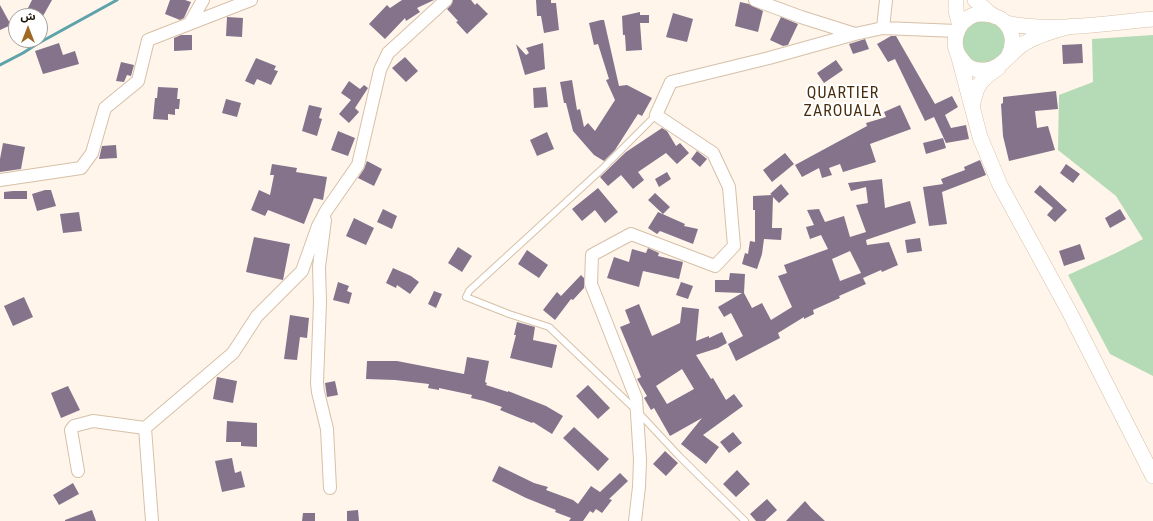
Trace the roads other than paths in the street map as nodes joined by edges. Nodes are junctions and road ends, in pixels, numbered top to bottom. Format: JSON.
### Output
{"nodes":[{"id":1,"x":203,"y":0,"type":"edge"},
{"id":2,"x":251,"y":0,"type":"edge"},
{"id":3,"x":446,"y":0,"type":"edge"},
{"id":4,"x":755,"y":0,"type":"edge"},
{"id":5,"x":886,"y":0,"type":"edge"},
{"id":6,"x":956,"y":0,"type":"edge"},
{"id":7,"x":975,"y":0,"type":"edge"},
{"id":8,"x":992,"y":15,"type":"junction"},
{"id":9,"x":1153,"y":19,"type":"edge"},
{"id":10,"x":190,"y":23,"type":"junction"},
{"id":11,"x":1006,"y":23,"type":"junction"},
{"id":12,"x":1072,"y":26,"type":"junction"},
{"id":13,"x":883,"y":28,"type":"junction"},
{"id":14,"x":959,"y":28,"type":"junction"},
{"id":15,"x":855,"y":34,"type":"junction"},
{"id":16,"x":958,"y":54,"type":"junction"},
{"id":17,"x":1005,"y":61,"type":"junction"},
{"id":18,"x":972,"y":109,"type":"junction"},
{"id":19,"x":656,"y":115,"type":"junction"},
{"id":20,"x":0,"y":180,"type":"edge"},
{"id":21,"x":326,"y":210,"type":"junction"},
{"id":22,"x":637,"y":411,"type":"junction"},
{"id":23,"x":145,"y":428,"type":"junction"},
{"id":24,"x":78,"y":471,"type":"dead end"},
{"id":25,"x":1153,"y":476,"type":"edge"},
{"id":26,"x":330,"y":488,"type":"dead end"},
{"id":27,"x":152,"y":521,"type":"edge"},
{"id":28,"x":635,"y":521,"type":"edge"},
{"id":29,"x":745,"y":521,"type":"edge"}],
"edges":[{"from":1,"to":10,"type":"street"},
{"from":2,"to":10,"type":"street"},
{"from":3,"to":21,"type":"street"},
{"from":4,"to":15,"type":"street"},
{"from":5,"to":13,"type":"street"},
{"from":6,"to":14,"type":"street"},
{"from":7,"to":8,"type":"street"},
{"from":8,"to":11,"type":"street"},
{"from":8,"to":14,"type":"street"},
{"from":9,"to":12,"type":"street"},
{"from":10,"to":20,"type":"street"},
{"from":11,"to":12,"type":"street"},
{"from":11,"to":17,"type":"street"},
{"from":12,"to":17,"type":"street"},
{"from":13,"to":14,"type":"street"},
{"from":13,"to":15,"type":"street"},
{"from":14,"to":16,"type":"street"},
{"from":15,"to":19,"type":"street"},
{"from":16,"to":17,"type":"street"},
{"from":16,"to":18,"type":"street"},
{"from":17,"to":18,"type":"street"},
{"from":18,"to":25,"type":"street"},
{"from":19,"to":22,"type":"lane"},
{"from":19,"to":22,"type":"street"},
{"from":21,"to":23,"type":"street"},
{"from":21,"to":26,"type":"street"},
{"from":22,"to":28,"type":"street"},
{"from":22,"to":29,"type":"lane"},
{"from":23,"to":24,"type":"street"},
{"from":23,"to":27,"type":"street"}]}
